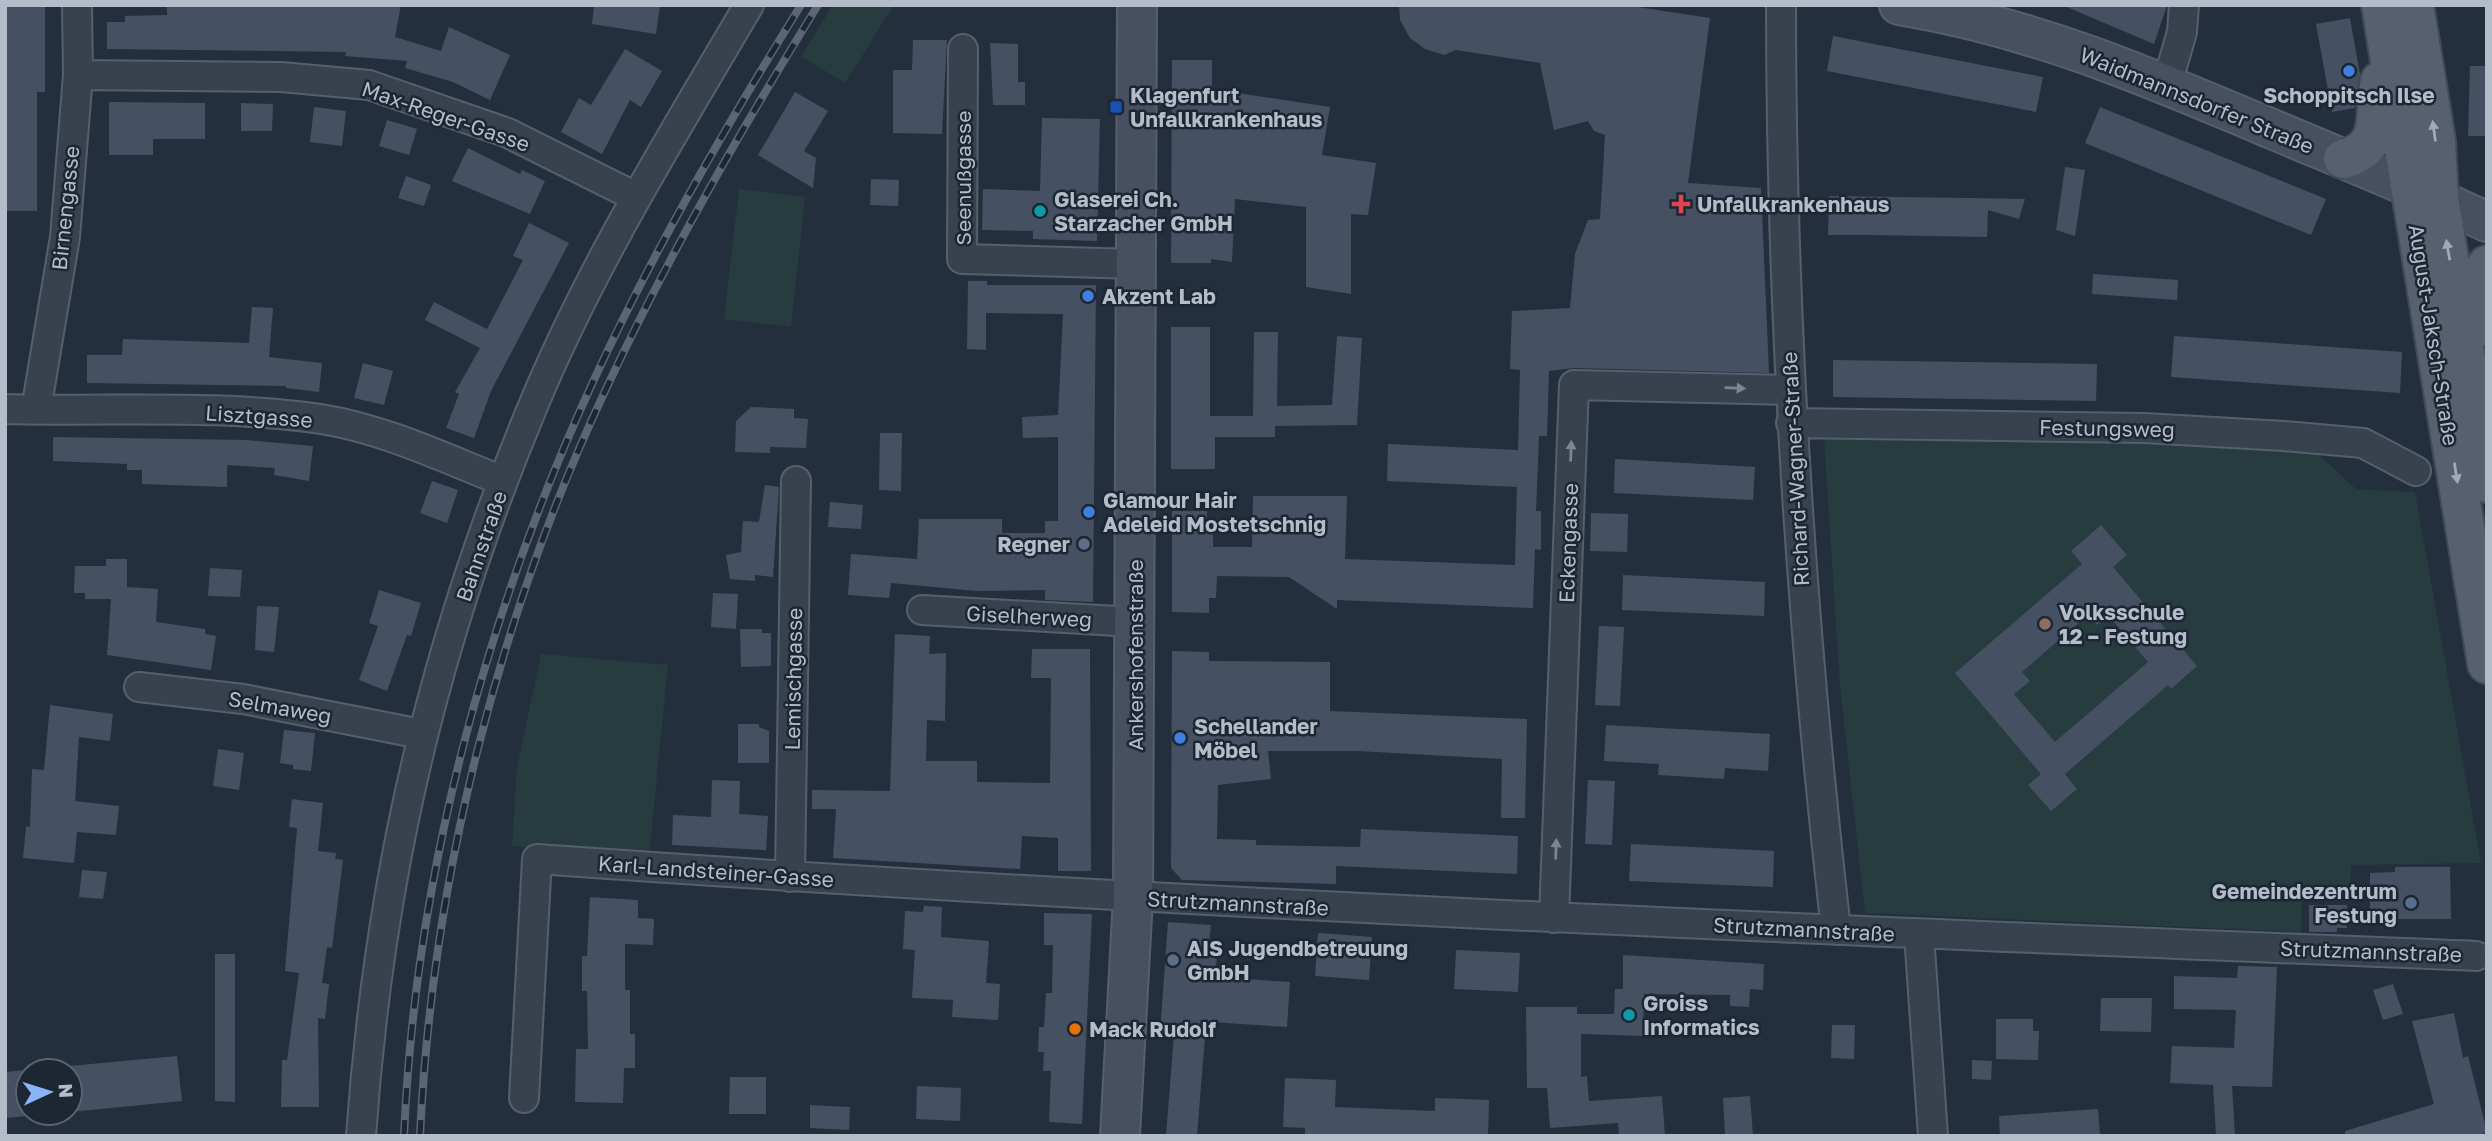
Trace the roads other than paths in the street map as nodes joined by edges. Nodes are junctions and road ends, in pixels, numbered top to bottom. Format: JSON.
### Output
{"nodes":[{"id":1,"x":77,"y":5,"type":"edge"},
{"id":2,"x":749,"y":5,"type":"edge"},
{"id":3,"x":1137,"y":5,"type":"edge"},
{"id":4,"x":1780,"y":5,"type":"edge"},
{"id":5,"x":1899,"y":5,"type":"edge"},
{"id":6,"x":2184,"y":5,"type":"edge"},
{"id":7,"x":2381,"y":5,"type":"edge"},
{"id":8,"x":2414,"y":5,"type":"edge"},
{"id":9,"x":963,"y":49,"type":"dead end"},
{"id":10,"x":2388,"y":49,"type":"junction"},
{"id":11,"x":78,"y":75,"type":"junction"},
{"id":12,"x":2167,"y":85,"type":"junction"},
{"id":13,"x":2343,"y":159,"type":"junction"},
{"id":14,"x":2425,"y":194,"type":"junction"},
{"id":15,"x":636,"y":197,"type":"junction"},
{"id":16,"x":2487,"y":222,"type":"edge"},
{"id":17,"x":1136,"y":264,"type":"junction"},
{"id":18,"x":2487,"y":265,"type":"edge"},
{"id":19,"x":1790,"y":390,"type":"junction"},
{"id":20,"x":2471,"y":390,"type":"junction"},
{"id":21,"x":5,"y":409,"type":"edge"},
{"id":22,"x":36,"y":410,"type":"junction"},
{"id":23,"x":1791,"y":423,"type":"junction"},
{"id":24,"x":2416,"y":471,"type":"dead end"},
{"id":25,"x":503,"y":481,"type":"junction"},
{"id":26,"x":796,"y":481,"type":"dead end"},
{"id":27,"x":2487,"y":483,"type":"edge"},
{"id":28,"x":922,"y":610,"type":"dead end"},
{"id":29,"x":1135,"y":622,"type":"junction"},
{"id":30,"x":2487,"y":664,"type":"edge"},
{"id":31,"x":138,"y":687,"type":"dead end"},
{"id":32,"x":421,"y":734,"type":"junction"},
{"id":33,"x":790,"y":877,"type":"junction"},
{"id":34,"x":1133,"y":898,"type":"junction"},
{"id":35,"x":1554,"y":918,"type":"junction"},
{"id":36,"x":1836,"y":930,"type":"junction"},
{"id":37,"x":1919,"y":934,"type":"junction"},
{"id":38,"x":2476,"y":956,"type":"dead end"},
{"id":39,"x":524,"y":1098,"type":"dead end"},
{"id":40,"x":361,"y":1136,"type":"edge"},
{"id":41,"x":1120,"y":1136,"type":"edge"},
{"id":42,"x":1933,"y":1136,"type":"edge"}],
"edges":[{"from":1,"to":11,"type":"street","name":"Birnengasse"},
{"from":2,"to":15,"type":"street","name":"Bahnstraße"},
{"from":3,"to":17,"type":"street","name":"Ankershofenstraße"},
{"from":4,"to":19,"type":"street","name":"Richard-Wagner-Straße"},
{"from":5,"to":12,"type":"street","name":"Waidmannsdorfer Straße"},
{"from":6,"to":12,"type":"street"},
{"from":7,"to":10,"type":"main road","name":"August-Jaksch-Straße"},
{"from":14,"to":8,"type":"main road","name":"August-Jaksch-Straße","one_way":true},
{"from":9,"to":17,"type":"street","name":"Seenußgasse"},
{"from":10,"to":13,"type":"main road"},
{"from":10,"to":14,"type":"main road","name":"August-Jaksch-Straße"},
{"from":11,"to":15,"type":"street","name":"Max-Reger-Gasse"},
{"from":11,"to":22,"type":"street","name":"Birnengasse"},
{"from":12,"to":13,"type":"street","name":"Waidmannsdorfer Straße"},
{"from":13,"to":14,"type":"street","name":"Waidmannsdorfer Straße"},
{"from":14,"to":16,"type":"street","name":"Waidmannsdorfer Straße"},
{"from":20,"to":14,"type":"main road","name":"August-Jaksch-Straße","one_way":true},
{"from":14,"to":30,"type":"main road","name":"August-Jaksch-Straße","one_way":true},
{"from":15,"to":25,"type":"street","name":"Bahnstraße"},
{"from":17,"to":29,"type":"street","name":"Ankershofenstraße"},
{"from":18,"to":20,"type":"main road"},
{"from":19,"to":23,"type":"street","name":"Richard-Wagner-Straße"},
{"from":35,"to":19,"type":"street","name":"Eckengasse","one_way":true},
{"from":20,"to":27,"type":"main road","name":"August-Jaksch-Straße"},
{"from":21,"to":22,"type":"street","name":"Lisztgasse"},
{"from":22,"to":25,"type":"street","name":"Lisztgasse"},
{"from":23,"to":24,"type":"street","name":"Festungsweg"},
{"from":23,"to":36,"type":"street","name":"Richard-Wagner-Straße"},
{"from":25,"to":32,"type":"street","name":"Bahnstraße"},
{"from":26,"to":33,"type":"street","name":"Lemischgasse"},
{"from":28,"to":29,"type":"street","name":"Giselherweg"},
{"from":29,"to":34,"type":"street","name":"Ankershofenstraße"},
{"from":31,"to":32,"type":"street","name":"Selmaweg"},
{"from":32,"to":40,"type":"street","name":"Bahnstraße"},
{"from":33,"to":34,"type":"street","name":"Karl-Landsteiner-Gasse"},
{"from":33,"to":39,"type":"street","name":"Karl-Landsteiner-Gasse"},
{"from":34,"to":35,"type":"street","name":"Strutzmannstraße"},
{"from":34,"to":41,"type":"street","name":"Ankershofenstraße"},
{"from":35,"to":36,"type":"street","name":"Strutzmannstraße"},
{"from":36,"to":37,"type":"street","name":"Strutzmannstraße"},
{"from":37,"to":38,"type":"street","name":"Strutzmannstraße"},
{"from":37,"to":42,"type":"street"}]}
